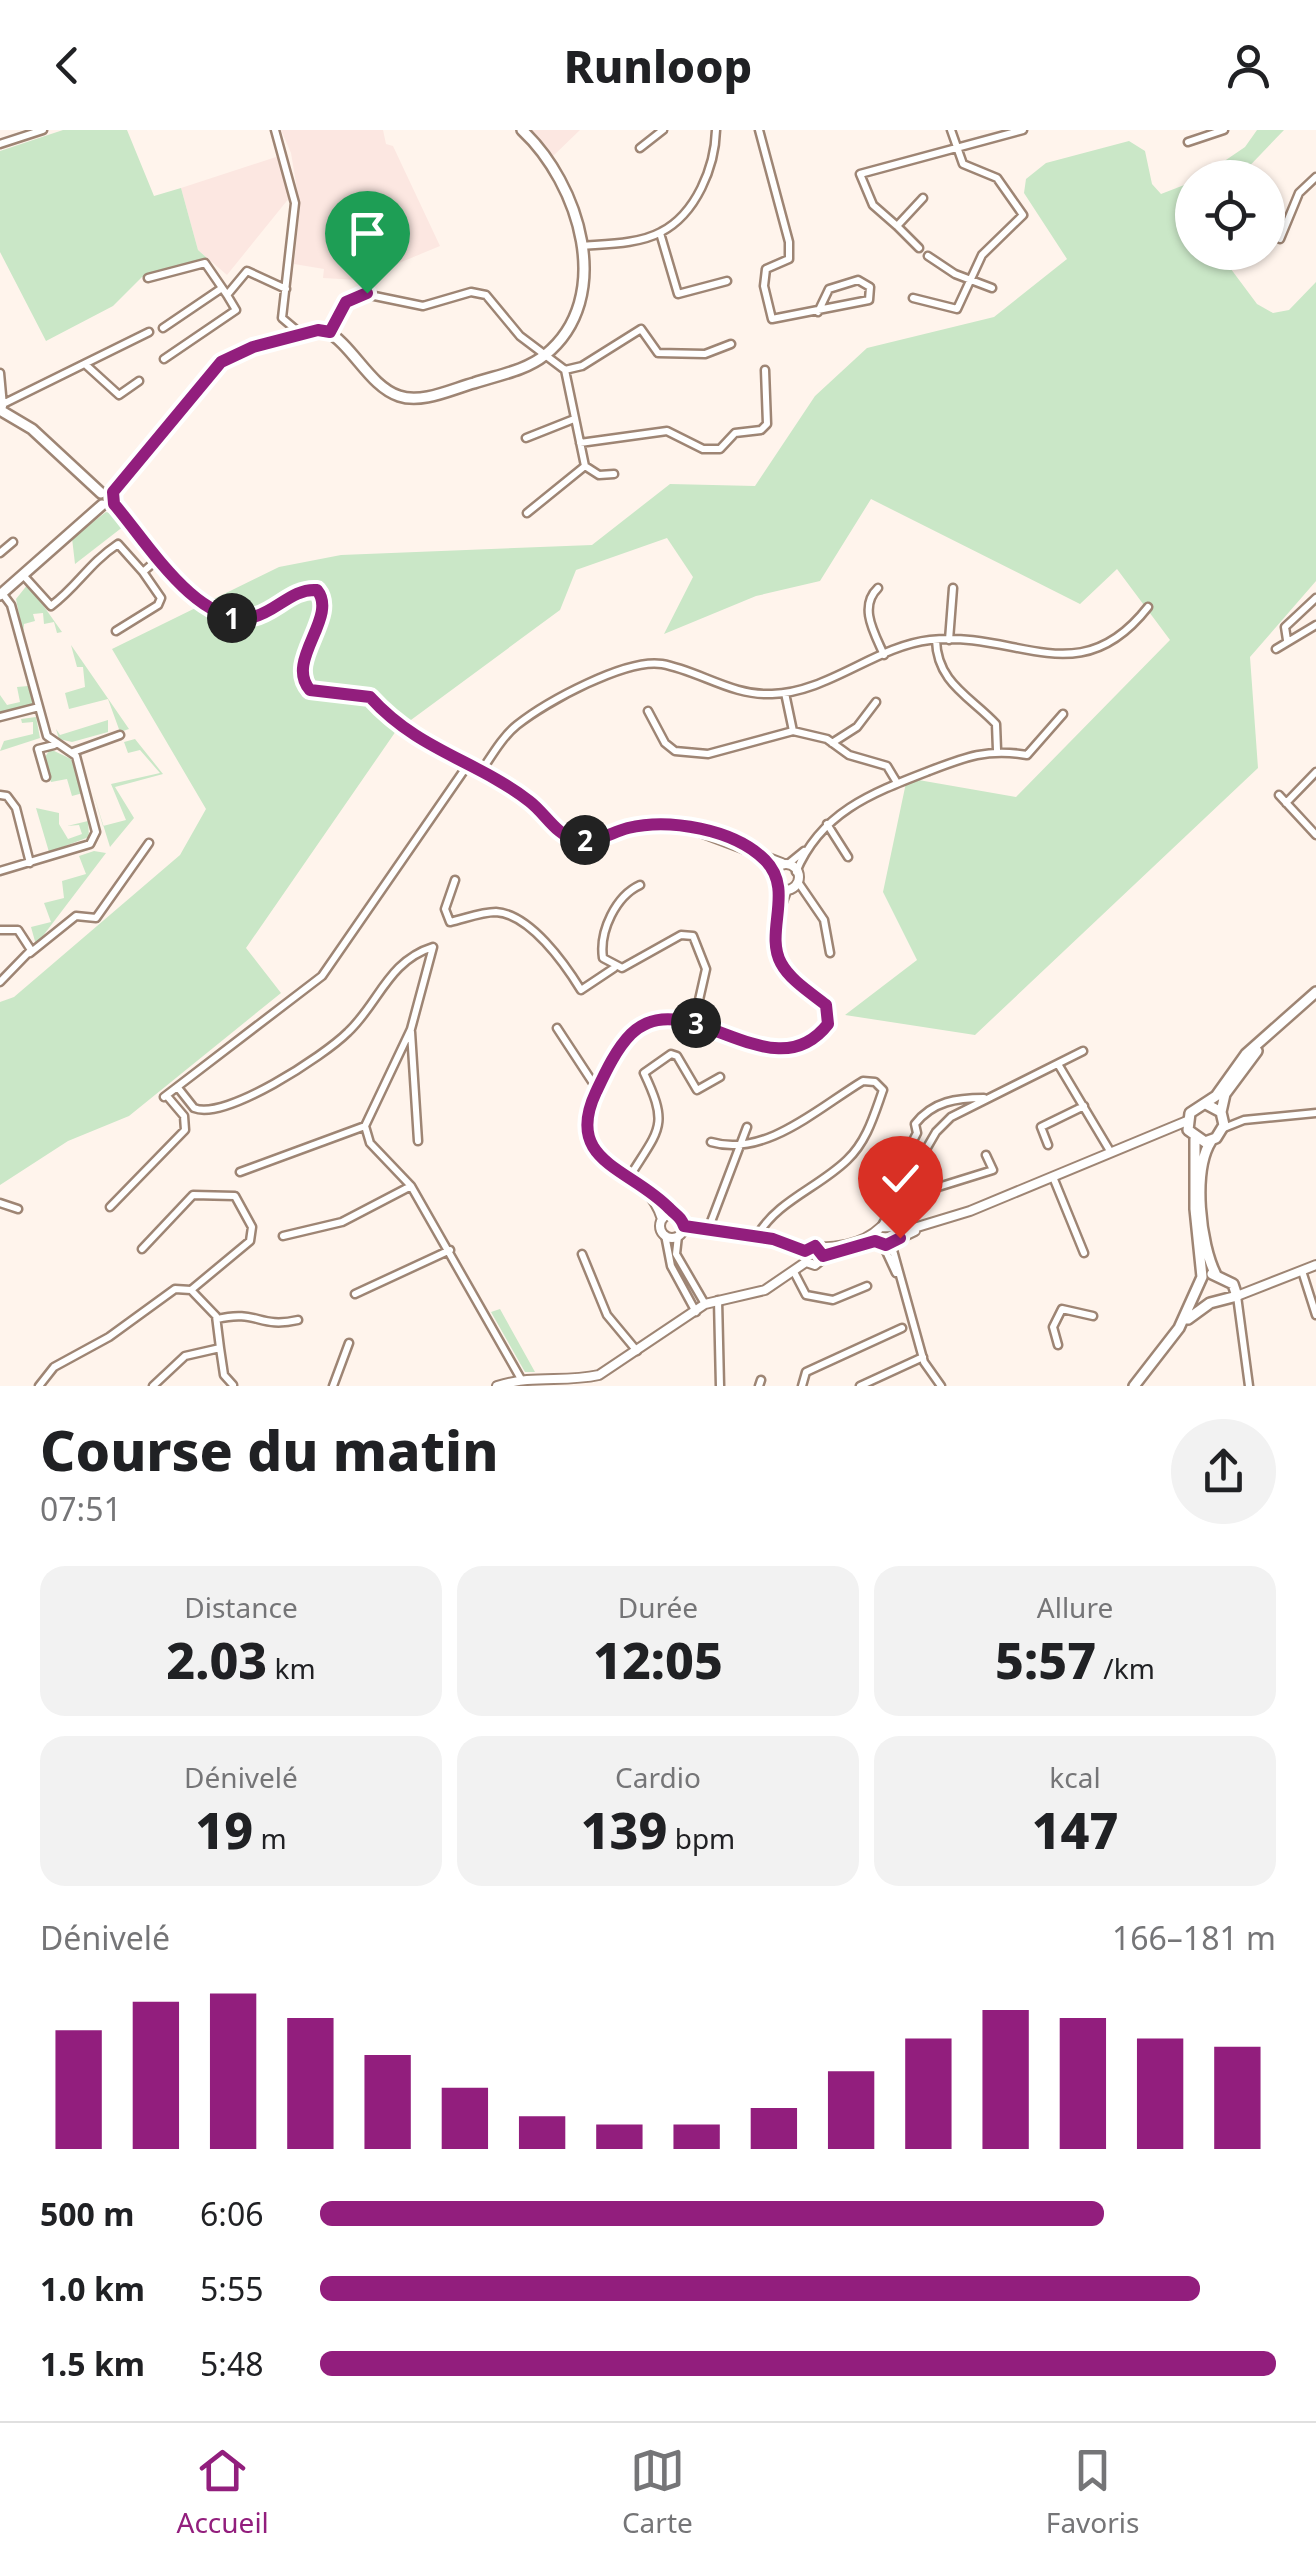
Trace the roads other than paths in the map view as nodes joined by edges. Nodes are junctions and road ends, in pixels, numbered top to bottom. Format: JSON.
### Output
{"nodes":[{"id":1,"x":43,"y":130,"type":"edge"},
{"id":2,"x":275,"y":130,"type":"edge"},
{"id":3,"x":522,"y":130,"type":"edge"},
{"id":4,"x":536,"y":130,"type":"edge"},
{"id":5,"x":662,"y":130,"type":"edge"},
{"id":6,"x":716,"y":130,"type":"edge"},
{"id":7,"x":760,"y":130,"type":"edge"},
{"id":8,"x":952,"y":130,"type":"edge"},
{"id":9,"x":1023,"y":130,"type":"edge"},
{"id":10,"x":1224,"y":130,"type":"edge"},
{"id":11,"x":1188,"y":142,"type":"dead end"},
{"id":12,"x":0,"y":144,"type":"edge"},
{"id":13,"x":537,"y":145,"type":"junction"},
{"id":14,"x":640,"y":148,"type":"dead end"},
{"id":15,"x":956,"y":148,"type":"junction"},
{"id":16,"x":1316,"y":177,"type":"edge"},
{"id":17,"x":924,"y":198,"type":"dead end"},
{"id":18,"x":897,"y":226,"type":"junction"},
{"id":19,"x":1285,"y":226,"type":"edge"},
{"id":20,"x":660,"y":233,"type":"junction"},
{"id":21,"x":582,"y":246,"type":"junction"},
{"id":22,"x":920,"y":248,"type":"dead end"},
{"id":23,"x":928,"y":256,"type":"dead end"},
{"id":24,"x":148,"y":278,"type":"dead end"},
{"id":25,"x":727,"y":281,"type":"dead end"},
{"id":26,"x":971,"y":281,"type":"junction"},
{"id":27,"x":222,"y":288,"type":"junction"},
{"id":28,"x":992,"y":288,"type":"dead end"},
{"id":29,"x":286,"y":289,"type":"junction"},
{"id":30,"x":227,"y":296,"type":"junction"},
{"id":31,"x":913,"y":298,"type":"dead end"},
{"id":32,"x":818,"y":312,"type":"junction"},
{"id":33,"x":282,"y":318,"type":"junction"},
{"id":34,"x":162,"y":328,"type":"dead end"},
{"id":35,"x":149,"y":332,"type":"dead end"},
{"id":36,"x":330,"y":332,"type":"junction"},
{"id":37,"x":301,"y":334,"type":"junction"},
{"id":38,"x":280,"y":340,"type":"junction"},
{"id":39,"x":731,"y":344,"type":"dead end"},
{"id":40,"x":547,"y":354,"type":"junction"},
{"id":41,"x":164,"y":359,"type":"dead end"},
{"id":42,"x":86,"y":365,"type":"junction"},
{"id":43,"x":565,"y":370,"type":"junction"},
{"id":44,"x":765,"y":370,"type":"dead end"},
{"id":45,"x":0,"y":374,"type":"edge"},
{"id":46,"x":139,"y":381,"type":"dead end"},
{"id":47,"x":2,"y":408,"type":"edge"},
{"id":48,"x":574,"y":419,"type":"junction"},
{"id":49,"x":526,"y":438,"type":"dead end"},
{"id":50,"x":580,"y":443,"type":"junction"},
{"id":51,"x":585,"y":466,"type":"junction"},
{"id":52,"x":614,"y":474,"type":"dead end"},
{"id":53,"x":101,"y":492,"type":"junction"},
{"id":54,"x":113,"y":492,"type":"junction"},
{"id":55,"x":102,"y":504,"type":"junction"},
{"id":56,"x":114,"y":504,"type":"junction"},
{"id":57,"x":527,"y":512,"type":"dead end"},
{"id":58,"x":13,"y":542,"type":"dead end"},
{"id":59,"x":0,"y":553,"type":"edge"},
{"id":60,"x":160,"y":557,"type":"junction"},
{"id":61,"x":143,"y":572,"type":"junction"},
{"id":62,"x":23,"y":574,"type":"junction"},
{"id":63,"x":878,"y":588,"type":"dead end"},
{"id":64,"x":953,"y":588,"type":"dead end"},
{"id":65,"x":1,"y":594,"type":"edge"},
{"id":66,"x":1316,"y":598,"type":"edge"},
{"id":67,"x":1148,"y":607,"type":"dead end"},
{"id":68,"x":1316,"y":625,"type":"edge"},
{"id":69,"x":116,"y":631,"type":"dead end"},
{"id":70,"x":936,"y":640,"type":"junction"},
{"id":71,"x":949,"y":640,"type":"junction"},
{"id":72,"x":1287,"y":640,"type":"junction"},
{"id":73,"x":1276,"y":649,"type":"dead end"},
{"id":74,"x":884,"y":655,"type":"junction"},
{"id":75,"x":785,"y":693,"type":"junction"},
{"id":76,"x":876,"y":702,"type":"dead end"},
{"id":77,"x":39,"y":707,"type":"junction"},
{"id":78,"x":648,"y":711,"type":"dead end"},
{"id":79,"x":1063,"y":714,"type":"dead end"},
{"id":80,"x":0,"y":717,"type":"edge"},
{"id":81,"x":793,"y":731,"type":"junction"},
{"id":82,"x":120,"y":734,"type":"dead end"},
{"id":83,"x":832,"y":743,"type":"junction"},
{"id":84,"x":55,"y":745,"type":"junction"},
{"id":85,"x":997,"y":750,"type":"junction"},
{"id":86,"x":73,"y":752,"type":"junction"},
{"id":87,"x":467,"y":766,"type":"junction"},
{"id":88,"x":1316,"y":772,"type":"edge"},
{"id":89,"x":480,"y":773,"type":"junction"},
{"id":90,"x":46,"y":777,"type":"dead end"},
{"id":91,"x":896,"y":781,"type":"junction"},
{"id":92,"x":0,"y":795,"type":"edge"},
{"id":93,"x":1278,"y":795,"type":"dead end"},
{"id":94,"x":1286,"y":803,"type":"junction"},
{"id":95,"x":828,"y":824,"type":"junction"},
{"id":96,"x":1316,"y":835,"type":"edge"},
{"id":97,"x":149,"y":843,"type":"dead end"},
{"id":98,"x":805,"y":851,"type":"junction"},
{"id":99,"x":848,"y":857,"type":"dead end"},
{"id":100,"x":765,"y":860,"type":"junction"},
{"id":101,"x":30,"y":862,"type":"junction"},
{"id":102,"x":785,"y":864,"type":"junction"},
{"id":103,"x":0,"y":871,"type":"edge"},
{"id":104,"x":774,"y":873,"type":"junction"},
{"id":105,"x":797,"y":877,"type":"junction"},
{"id":106,"x":456,"y":880,"type":"dead end"},
{"id":107,"x":640,"y":884,"type":"dead end"},
{"id":108,"x":786,"y":890,"type":"junction"},
{"id":109,"x":806,"y":896,"type":"junction"},
{"id":110,"x":0,"y":930,"type":"edge"},
{"id":111,"x":830,"y":952,"type":"dead end"},
{"id":112,"x":30,"y":953,"type":"junction"},
{"id":113,"x":614,"y":968,"type":"junction"},
{"id":114,"x":0,"y":982,"type":"edge"},
{"id":115,"x":1314,"y":995,"type":"edge"},
{"id":116,"x":694,"y":1022,"type":"junction"},
{"id":117,"x":557,"y":1028,"type":"dead end"},
{"id":118,"x":411,"y":1029,"type":"junction"},
{"id":119,"x":1265,"y":1040,"type":"junction"},
{"id":120,"x":1083,"y":1052,"type":"dead end"},
{"id":121,"x":1058,"y":1064,"type":"junction"},
{"id":122,"x":720,"y":1077,"type":"dead end"},
{"id":123,"x":178,"y":1089,"type":"junction"},
{"id":124,"x":597,"y":1090,"type":"junction"},
{"id":125,"x":986,"y":1098,"type":"junction"},
{"id":126,"x":1206,"y":1104,"type":"junction"},
{"id":127,"x":1084,"y":1106,"type":"junction"},
{"id":128,"x":1316,"y":1112,"type":"edge"},
{"id":129,"x":1222,"y":1114,"type":"junction"},
{"id":130,"x":1244,"y":1120,"type":"junction"},
{"id":131,"x":1187,"y":1121,"type":"junction"},
{"id":132,"x":365,"y":1126,"type":"junction"},
{"id":133,"x":747,"y":1127,"type":"dead end"},
{"id":134,"x":1224,"y":1129,"type":"junction"},
{"id":135,"x":1170,"y":1130,"type":"junction"},
{"id":136,"x":1193,"y":1136,"type":"junction"},
{"id":137,"x":418,"y":1141,"type":"dead end"},
{"id":138,"x":1211,"y":1141,"type":"junction"},
{"id":139,"x":711,"y":1142,"type":"dead end"},
{"id":140,"x":1048,"y":1145,"type":"dead end"},
{"id":141,"x":742,"y":1146,"type":"junction"},
{"id":142,"x":1110,"y":1150,"type":"junction"},
{"id":143,"x":986,"y":1155,"type":"dead end"},
{"id":144,"x":240,"y":1172,"type":"dead end"},
{"id":145,"x":630,"y":1176,"type":"junction"},
{"id":146,"x":1053,"y":1177,"type":"junction"},
{"id":147,"x":644,"y":1185,"type":"junction"},
{"id":148,"x":411,"y":1186,"type":"junction"},
{"id":149,"x":905,"y":1188,"type":"junction"},
{"id":150,"x":900,"y":1196,"type":"junction"},
{"id":151,"x":0,"y":1203,"type":"edge"},
{"id":152,"x":110,"y":1208,"type":"dead end"},
{"id":153,"x":18,"y":1209,"type":"dead end"},
{"id":154,"x":675,"y":1214,"type":"junction"},
{"id":155,"x":662,"y":1219,"type":"junction"},
{"id":156,"x":770,"y":1219,"type":"junction"},
{"id":157,"x":684,"y":1226,"type":"junction"},
{"id":158,"x":708,"y":1227,"type":"junction"},
{"id":159,"x":283,"y":1236,"type":"dead end"},
{"id":160,"x":665,"y":1236,"type":"junction"},
{"id":161,"x":678,"y":1236,"type":"junction"},
{"id":162,"x":758,"y":1236,"type":"junction"},
{"id":163,"x":885,"y":1236,"type":"junction"},
{"id":164,"x":773,"y":1239,"type":"junction"},
{"id":165,"x":142,"y":1248,"type":"dead end"},
{"id":166,"x":450,"y":1250,"type":"junction"},
{"id":167,"x":805,"y":1251,"type":"junction"},
{"id":168,"x":822,"y":1253,"type":"junction"},
{"id":169,"x":1084,"y":1253,"type":"dead end"},
{"id":170,"x":582,"y":1254,"type":"dead end"},
{"id":171,"x":806,"y":1262,"type":"junction"},
{"id":172,"x":1316,"y":1266,"type":"edge"},
{"id":173,"x":1302,"y":1270,"type":"junction"},
{"id":174,"x":794,"y":1272,"type":"junction"},
{"id":175,"x":1216,"y":1274,"type":"junction"},
{"id":176,"x":1202,"y":1277,"type":"junction"},
{"id":177,"x":867,"y":1286,"type":"dead end"},
{"id":178,"x":191,"y":1290,"type":"junction"},
{"id":179,"x":1197,"y":1292,"type":"junction"},
{"id":180,"x":356,"y":1294,"type":"dead end"},
{"id":181,"x":1233,"y":1295,"type":"junction"},
{"id":182,"x":718,"y":1300,"type":"junction"},
{"id":183,"x":705,"y":1304,"type":"junction"},
{"id":184,"x":1210,"y":1304,"type":"junction"},
{"id":185,"x":696,"y":1312,"type":"junction"},
{"id":186,"x":1316,"y":1315,"type":"edge"},
{"id":187,"x":1093,"y":1316,"type":"dead end"},
{"id":188,"x":217,"y":1319,"type":"junction"},
{"id":189,"x":298,"y":1320,"type":"dead end"},
{"id":190,"x":902,"y":1328,"type":"dead end"},
{"id":191,"x":1179,"y":1328,"type":"junction"},
{"id":192,"x":349,"y":1342,"type":"dead end"},
{"id":193,"x":1058,"y":1345,"type":"dead end"},
{"id":194,"x":220,"y":1348,"type":"junction"},
{"id":195,"x":637,"y":1351,"type":"junction"},
{"id":196,"x":923,"y":1357,"type":"junction"},
{"id":197,"x":521,"y":1378,"type":"junction"},
{"id":198,"x":233,"y":1385,"type":"edge"},
{"id":199,"x":39,"y":1386,"type":"edge"},
{"id":200,"x":153,"y":1386,"type":"edge"},
{"id":201,"x":333,"y":1386,"type":"edge"},
{"id":202,"x":497,"y":1386,"type":"edge"},
{"id":203,"x":720,"y":1386,"type":"edge"},
{"id":204,"x":802,"y":1386,"type":"edge"},
{"id":205,"x":860,"y":1386,"type":"edge"},
{"id":206,"x":941,"y":1386,"type":"edge"},
{"id":207,"x":1134,"y":1386,"type":"edge"},
{"id":208,"x":1249,"y":1386,"type":"edge"}],
"edges":[{"from":1,"to":12,"type":"street"},
{"from":2,"to":29,"type":"street"},
{"from":3,"to":13,"type":"main road"},
{"from":4,"to":13,"type":"main road"},
{"from":5,"to":14,"type":"street"},
{"from":6,"to":20,"type":"street"},
{"from":7,"to":32,"type":"street"},
{"from":8,"to":15,"type":"street"},
{"from":9,"to":15,"type":"street"},
{"from":10,"to":11,"type":"street"},
{"from":13,"to":21,"type":"main road"},
{"from":15,"to":18,"type":"street"},
{"from":15,"to":26,"type":"street"},
{"from":16,"to":19,"type":"street"},
{"from":17,"to":18,"type":"street"},
{"from":18,"to":22,"type":"street"},
{"from":20,"to":21,"type":"street"},
{"from":20,"to":25,"type":"street"},
{"from":21,"to":40,"type":"main road"},
{"from":23,"to":26,"type":"street"},
{"from":24,"to":27,"type":"street"},
{"from":26,"to":28,"type":"street"},
{"from":26,"to":31,"type":"street"},
{"from":27,"to":30,"type":"street"},
{"from":27,"to":34,"type":"street"},
{"from":29,"to":30,"type":"street"},
{"from":29,"to":33,"type":"street"},
{"from":30,"to":41,"type":"street"},
{"from":32,"to":32,"type":"street"},
{"from":33,"to":37,"type":"street"},
{"from":33,"to":38,"type":"street"},
{"from":35,"to":42,"type":"street"},
{"from":36,"to":37,"type":"main road"},
{"from":36,"to":40,"type":"main road"},
{"from":36,"to":40,"type":"street"},
{"from":37,"to":38,"type":"main road"},
{"from":38,"to":54,"type":"main road"},
{"from":39,"to":43,"type":"street"},
{"from":40,"to":43,"type":"street"},
{"from":42,"to":46,"type":"street"},
{"from":42,"to":47,"type":"street"},
{"from":43,"to":48,"type":"street"},
{"from":44,"to":50,"type":"street"},
{"from":45,"to":47,"type":"street"},
{"from":47,"to":53,"type":"main road"},
{"from":48,"to":49,"type":"street"},
{"from":48,"to":50,"type":"street"},
{"from":50,"to":51,"type":"street"},
{"from":51,"to":52,"type":"street"},
{"from":51,"to":57,"type":"street"},
{"from":53,"to":54,"type":"main road"},
{"from":53,"to":55,"type":"main road"},
{"from":54,"to":56,"type":"main road"},
{"from":55,"to":56,"type":"main road"},
{"from":55,"to":62,"type":"main road"},
{"from":56,"to":60,"type":"street"},
{"from":58,"to":59,"type":"street"},
{"from":60,"to":61,"type":"street"},
{"from":60,"to":87,"type":"street"},
{"from":61,"to":62,"type":"street"},
{"from":61,"to":69,"type":"street"},
{"from":62,"to":65,"type":"main road"},
{"from":63,"to":74,"type":"street"},
{"from":64,"to":71,"type":"street"},
{"from":65,"to":77,"type":"street"},
{"from":66,"to":72,"type":"street"},
{"from":67,"to":71,"type":"street"},
{"from":68,"to":72,"type":"street"},
{"from":70,"to":71,"type":"street"},
{"from":70,"to":74,"type":"street"},
{"from":70,"to":85,"type":"street"},
{"from":72,"to":73,"type":"street"},
{"from":74,"to":75,"type":"street"},
{"from":75,"to":81,"type":"street"},
{"from":75,"to":89,"type":"street"},
{"from":76,"to":83,"type":"street"},
{"from":77,"to":80,"type":"street"},
{"from":77,"to":84,"type":"street"},
{"from":78,"to":81,"type":"street"},
{"from":79,"to":85,"type":"street"},
{"from":81,"to":83,"type":"street"},
{"from":82,"to":86,"type":"street"},
{"from":83,"to":91,"type":"street"},
{"from":84,"to":86,"type":"street"},
{"from":84,"to":90,"type":"street"},
{"from":85,"to":91,"type":"street"},
{"from":86,"to":101,"type":"street"},
{"from":87,"to":89,"type":"street"},
{"from":87,"to":123,"type":"street"},
{"from":88,"to":94,"type":"street"},
{"from":89,"to":100,"type":"street"},
{"from":91,"to":95,"type":"street"},
{"from":92,"to":101,"type":"street"},
{"from":93,"to":94,"type":"street"},
{"from":94,"to":96,"type":"street"},
{"from":95,"to":98,"type":"street"},
{"from":95,"to":99,"type":"street"},
{"from":97,"to":112,"type":"street"},
{"from":98,"to":102,"type":"street"},
{"from":98,"to":105,"type":"street"},
{"from":100,"to":102,"type":"street"},
{"from":100,"to":104,"type":"street"},
{"from":101,"to":103,"type":"street"},
{"from":102,"to":104,"type":"street"},
{"from":102,"to":105,"type":"street"},
{"from":104,"to":108,"type":"street"},
{"from":105,"to":108,"type":"street"},
{"from":105,"to":109,"type":"street"},
{"from":106,"to":113,"type":"street"},
{"from":107,"to":113,"type":"street"},
{"from":108,"to":109,"type":"street"},
{"from":108,"to":116,"type":"street"},
{"from":109,"to":111,"type":"street"},
{"from":110,"to":112,"type":"street"},
{"from":112,"to":114,"type":"street"},
{"from":113,"to":116,"type":"street"},
{"from":115,"to":119,"type":"main road"},
{"from":116,"to":124,"type":"street"},
{"from":117,"to":124,"type":"street"},
{"from":118,"to":123,"type":"street"},
{"from":118,"to":132,"type":"street"},
{"from":118,"to":137,"type":"street"},
{"from":119,"to":126,"type":"main road"},
{"from":119,"to":129,"type":"main road"},
{"from":120,"to":121,"type":"street"},
{"from":121,"to":125,"type":"street"},
{"from":121,"to":127,"type":"street"},
{"from":122,"to":145,"type":"street"},
{"from":123,"to":152,"type":"street"},
{"from":124,"to":145,"type":"street"},
{"from":125,"to":149,"type":"street"},
{"from":125,"to":150,"type":"street"},
{"from":126,"to":129,"type":"main road"},
{"from":126,"to":131,"type":"main road"},
{"from":127,"to":140,"type":"street"},
{"from":127,"to":142,"type":"street"},
{"from":128,"to":130,"type":"street"},
{"from":129,"to":130,"type":"street"},
{"from":129,"to":134,"type":"main road"},
{"from":130,"to":134,"type":"street"},
{"from":131,"to":135,"type":"street"},
{"from":131,"to":136,"type":"main road"},
{"from":132,"to":144,"type":"street"},
{"from":132,"to":148,"type":"street"},
{"from":133,"to":141,"type":"street"},
{"from":134,"to":138,"type":"main road"},
{"from":135,"to":136,"type":"street"},
{"from":135,"to":142,"type":"street"},
{"from":136,"to":138,"type":"main road"},
{"from":136,"to":176,"type":"main road"},
{"from":138,"to":175,"type":"main road"},
{"from":139,"to":141,"type":"street"},
{"from":141,"to":156,"type":"street"},
{"from":141,"to":158,"type":"street"},
{"from":142,"to":146,"type":"street"},
{"from":143,"to":149,"type":"street"},
{"from":145,"to":147,"type":"street"},
{"from":146,"to":163,"type":"street"},
{"from":146,"to":169,"type":"street"},
{"from":147,"to":154,"type":"street"},
{"from":147,"to":155,"type":"street"},
{"from":148,"to":159,"type":"street"},
{"from":148,"to":166,"type":"street"},
{"from":149,"to":150,"type":"street"},
{"from":150,"to":163,"type":"street"},
{"from":151,"to":153,"type":"street"},
{"from":154,"to":155,"type":"street"},
{"from":154,"to":157,"type":"street"},
{"from":155,"to":160,"type":"street"},
{"from":156,"to":162,"type":"street"},
{"from":156,"to":164,"type":"street"},
{"from":157,"to":158,"type":"street"},
{"from":157,"to":161,"type":"street"},
{"from":158,"to":162,"type":"street"},
{"from":160,"to":161,"type":"street"},
{"from":160,"to":185,"type":"street"},
{"from":161,"to":183,"type":"street"},
{"from":162,"to":164,"type":"street"},
{"from":163,"to":168,"type":"street"},
{"from":163,"to":196,"type":"street"},
{"from":164,"to":167,"type":"street"},
{"from":165,"to":178,"type":"street"},
{"from":166,"to":180,"type":"street"},
{"from":166,"to":197,"type":"street"},
{"from":167,"to":168,"type":"street"},
{"from":167,"to":171,"type":"street"},
{"from":168,"to":171,"type":"street"},
{"from":170,"to":195,"type":"street"},
{"from":171,"to":174,"type":"street"},
{"from":172,"to":173,"type":"street"},
{"from":173,"to":181,"type":"street"},
{"from":173,"to":186,"type":"street"},
{"from":174,"to":177,"type":"street"},
{"from":174,"to":182,"type":"street"},
{"from":175,"to":176,"type":"main road"},
{"from":175,"to":181,"type":"main road"},
{"from":176,"to":179,"type":"main road"},
{"from":178,"to":188,"type":"street"},
{"from":178,"to":199,"type":"street"},
{"from":179,"to":184,"type":"main road"},
{"from":179,"to":191,"type":"main road"},
{"from":181,"to":184,"type":"main road"},
{"from":181,"to":208,"type":"street"},
{"from":182,"to":183,"type":"street"},
{"from":182,"to":203,"type":"street"},
{"from":183,"to":185,"type":"street"},
{"from":184,"to":191,"type":"main road"},
{"from":185,"to":195,"type":"street"},
{"from":187,"to":193,"type":"street"},
{"from":188,"to":189,"type":"street"},
{"from":188,"to":194,"type":"street"},
{"from":190,"to":204,"type":"street"},
{"from":191,"to":207,"type":"main road"},
{"from":192,"to":201,"type":"street"},
{"from":194,"to":198,"type":"street"},
{"from":194,"to":200,"type":"street"},
{"from":195,"to":197,"type":"street"},
{"from":196,"to":205,"type":"street"},
{"from":196,"to":206,"type":"street"},
{"from":197,"to":202,"type":"street"}]}
